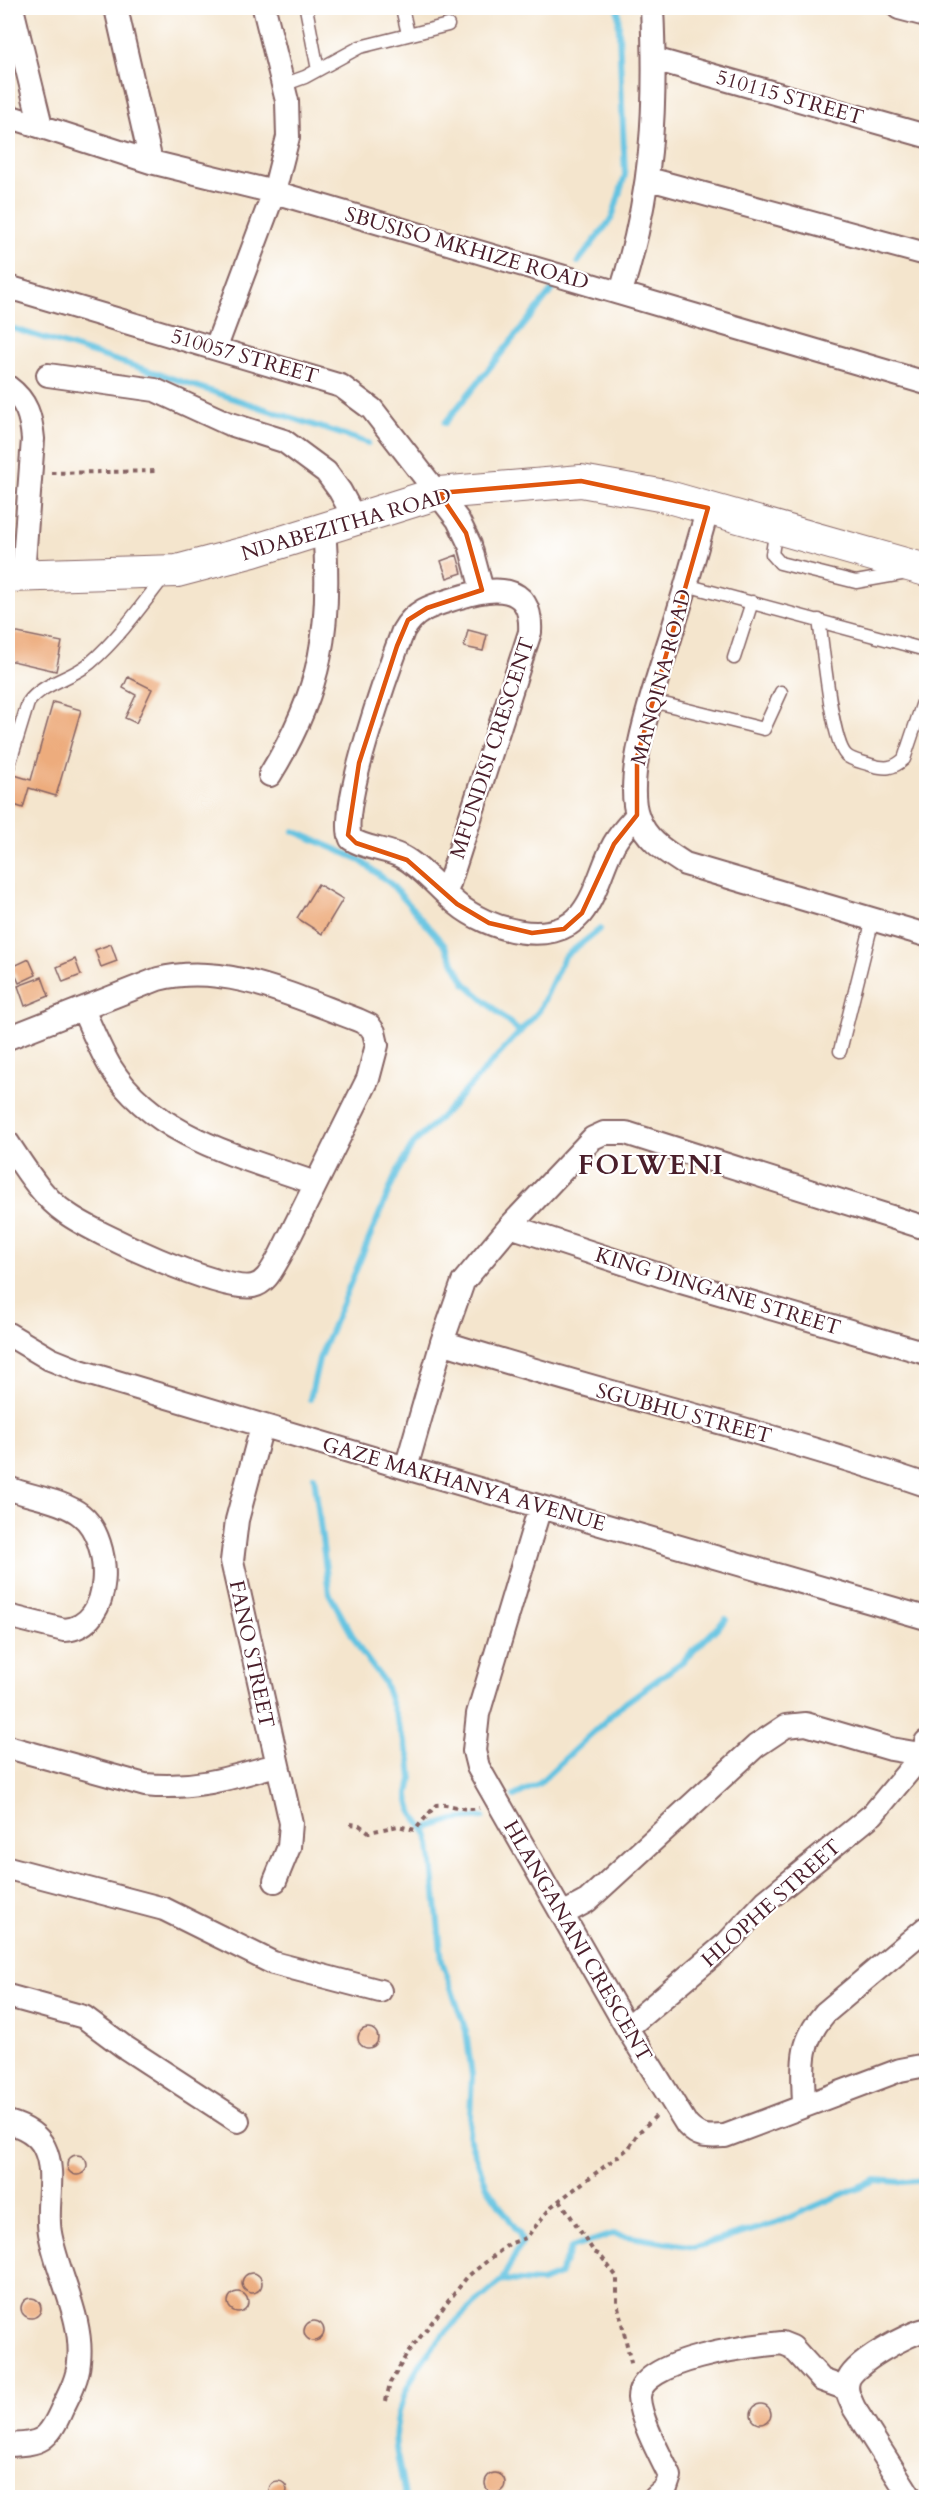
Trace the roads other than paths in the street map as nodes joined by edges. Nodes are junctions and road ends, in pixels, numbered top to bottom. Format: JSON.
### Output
{"nodes":[{"id":1,"x":12,"y":8,"type":"edge"},
{"id":2,"x":116,"y":8,"type":"edge"},
{"id":3,"x":264,"y":8,"type":"edge"},
{"id":4,"x":306,"y":8,"type":"edge"},
{"id":5,"x":402,"y":8,"type":"edge"},
{"id":6,"x":652,"y":8,"type":"edge"},
{"id":7,"x":899,"y":8,"type":"edge"},
{"id":8,"x":927,"y":15,"type":"edge"},
{"id":9,"x":448,"y":25,"type":"dead end"},
{"id":10,"x":408,"y":34,"type":"junction"},
{"id":11,"x":654,"y":59,"type":"junction"},
{"id":12,"x":318,"y":70,"type":"junction"},
{"id":13,"x":283,"y":85,"type":"junction"},
{"id":14,"x":8,"y":116,"type":"edge"},
{"id":15,"x":41,"y":126,"type":"junction"},
{"id":16,"x":927,"y":136,"type":"edge"},
{"id":17,"x":151,"y":162,"type":"junction"},
{"id":18,"x":649,"y":178,"type":"junction"},
{"id":19,"x":274,"y":192,"type":"junction"},
{"id":20,"x":927,"y":254,"type":"edge"},
{"id":21,"x":8,"y":287,"type":"edge"},
{"id":22,"x":621,"y":292,"type":"junction"},
{"id":23,"x":216,"y":348,"type":"junction"},
{"id":24,"x":48,"y":375,"type":"dead end"},
{"id":25,"x":927,"y":383,"type":"edge"},
{"id":26,"x":8,"y":387,"type":"edge"},
{"id":27,"x":439,"y":493,"type":"junction"},
{"id":28,"x":708,"y":508,"type":"junction"},
{"id":29,"x":355,"y":519,"type":"junction"},
{"id":30,"x":324,"y":529,"type":"junction"},
{"id":31,"x":925,"y":570,"type":"edge"},
{"id":32,"x":168,"y":571,"type":"junction"},
{"id":33,"x":15,"y":576,"type":"edge"},
{"id":34,"x":686,"y":585,"type":"junction"},
{"id":35,"x":482,"y":590,"type":"junction"},
{"id":36,"x":752,"y":602,"type":"junction"},
{"id":37,"x":819,"y":620,"type":"junction"},
{"id":38,"x":927,"y":650,"type":"edge"},
{"id":39,"x":734,"y":658,"type":"dead end"},
{"id":40,"x":781,"y":692,"type":"dead end"},
{"id":41,"x":927,"y":693,"type":"edge"},
{"id":42,"x":652,"y":701,"type":"junction"},
{"id":43,"x":9,"y":765,"type":"edge"},
{"id":44,"x":270,"y":775,"type":"dead end"},
{"id":45,"x":637,"y":815,"type":"junction"},
{"id":46,"x":446,"y":893,"type":"junction"},
{"id":47,"x":873,"y":920,"type":"junction"},
{"id":48,"x":927,"y":935,"type":"edge"},
{"id":49,"x":83,"y":1010,"type":"junction"},
{"id":50,"x":8,"y":1038,"type":"edge"},
{"id":51,"x":840,"y":1052,"type":"dead end"},
{"id":52,"x":8,"y":1143,"type":"edge"},
{"id":53,"x":315,"y":1183,"type":"junction"},
{"id":54,"x":510,"y":1226,"type":"junction"},
{"id":55,"x":927,"y":1228,"type":"edge"},
{"id":56,"x":8,"y":1334,"type":"edge"},
{"id":57,"x":442,"y":1342,"type":"junction"},
{"id":58,"x":927,"y":1353,"type":"edge"},
{"id":59,"x":262,"y":1426,"type":"junction"},
{"id":60,"x":406,"y":1468,"type":"junction"},
{"id":61,"x":927,"y":1485,"type":"edge"},
{"id":62,"x":8,"y":1488,"type":"edge"},
{"id":63,"x":540,"y":1507,"type":"junction"},
{"id":64,"x":8,"y":1616,"type":"edge"},
{"id":65,"x":927,"y":1618,"type":"edge"},
{"id":66,"x":8,"y":1747,"type":"edge"},
{"id":67,"x":925,"y":1750,"type":"edge"},
{"id":68,"x":276,"y":1765,"type":"junction"},
{"id":69,"x":8,"y":1868,"type":"edge"},
{"id":70,"x":275,"y":1881,"type":"dead end"},
{"id":71,"x":563,"y":1914,"type":"junction"},
{"id":72,"x":927,"y":1928,"type":"edge"},
{"id":73,"x":380,"y":1991,"type":"dead end"},
{"id":74,"x":8,"y":1996,"type":"edge"},
{"id":75,"x":627,"y":2028,"type":"junction"},
{"id":76,"x":927,"y":2065,"type":"edge"},
{"id":77,"x":804,"y":2105,"type":"junction"},
{"id":78,"x":238,"y":2121,"type":"dead end"},
{"id":79,"x":8,"y":2122,"type":"edge"},
{"id":80,"x":927,"y":2330,"type":"edge"},
{"id":81,"x":847,"y":2389,"type":"junction"},
{"id":82,"x":8,"y":2445,"type":"edge"},
{"id":83,"x":655,"y":2498,"type":"edge"},
{"id":84,"x":911,"y":2498,"type":"edge"}],
"edges":[{"from":1,"to":15,"type":"street"},
{"from":2,"to":17,"type":"street"},
{"from":3,"to":13,"type":"street"},
{"from":4,"to":12,"type":"lane"},
{"from":5,"to":10,"type":"lane"},
{"from":6,"to":11,"type":"street"},
{"from":7,"to":8,"type":"street"},
{"from":9,"to":10,"type":"lane"},
{"from":10,"to":12,"type":"lane"},
{"from":11,"to":16,"type":"street","name":"510115 STREET"},
{"from":11,"to":18,"type":"street"},
{"from":12,"to":13,"type":"lane"},
{"from":13,"to":19,"type":"street"},
{"from":14,"to":15,"type":"street","name":"SBUSISO MKHIZE ROAD"},
{"from":15,"to":17,"type":"street","name":"SBUSISO MKHIZE ROAD"},
{"from":17,"to":19,"type":"street","name":"SBUSISO MKHIZE ROAD"},
{"from":18,"to":20,"type":"street"},
{"from":18,"to":22,"type":"street"},
{"from":19,"to":22,"type":"street","name":"SBUSISO MKHIZE ROAD"},
{"from":19,"to":23,"type":"street"},
{"from":21,"to":23,"type":"street","name":"510057 STREET"},
{"from":22,"to":25,"type":"street","name":"SBUSISO MKHIZE ROAD"},
{"from":23,"to":27,"type":"street","name":"510057 STREET"},
{"from":24,"to":29,"type":"street"},
{"from":26,"to":33,"type":"street"},
{"from":27,"to":28,"type":"street","name":"NDABEZITHA ROAD"},
{"from":27,"to":29,"type":"street","name":"NDABEZITHA ROAD"},
{"from":27,"to":35,"type":"street","name":"510057 STREET"},
{"from":28,"to":31,"type":"street","name":"NDABEZITHA ROAD"},
{"from":28,"to":34,"type":"street","name":"MANQINA ROAD"},
{"from":29,"to":30,"type":"street","name":"NDABEZITHA ROAD"},
{"from":30,"to":32,"type":"street","name":"NDABEZITHA ROAD"},
{"from":30,"to":44,"type":"street"},
{"from":32,"to":33,"type":"street","name":"NDABEZITHA ROAD"},
{"from":32,"to":43,"type":"lane"},
{"from":34,"to":36,"type":"lane"},
{"from":34,"to":42,"type":"street","name":"MANQINA ROAD"},
{"from":35,"to":46,"type":"street","name":"MFUNDISI CRESCENT"},
{"from":35,"to":46,"type":"street","name":"MFUNDISI CRESCENT"},
{"from":36,"to":37,"type":"lane"},
{"from":36,"to":39,"type":"lane"},
{"from":37,"to":38,"type":"lane"},
{"from":37,"to":41,"type":"lane"},
{"from":40,"to":42,"type":"lane"},
{"from":42,"to":45,"type":"street","name":"MANQINA ROAD"},
{"from":45,"to":46,"type":"street","name":"MFUNDISI CRESCENT"},
{"from":45,"to":47,"type":"street","name":"MANQINA ROAD"},
{"from":47,"to":48,"type":"street","name":"MANQINA ROAD"},
{"from":47,"to":51,"type":"lane"},
{"from":49,"to":50,"type":"street"},
{"from":49,"to":53,"type":"street"},
{"from":49,"to":53,"type":"street"},
{"from":52,"to":53,"type":"street"},
{"from":54,"to":55,"type":"street"},
{"from":54,"to":57,"type":"street"},
{"from":54,"to":58,"type":"street","name":"KING DINGANE STREET"},
{"from":56,"to":59,"type":"street","name":"GAZE MAKHANYA AVENUE"},
{"from":57,"to":60,"type":"street"},
{"from":57,"to":61,"type":"street","name":"SGUBHU STREET"},
{"from":59,"to":60,"type":"street","name":"GAZE MAKHANYA AVENUE"},
{"from":59,"to":68,"type":"street","name":"FANO STREET"},
{"from":60,"to":63,"type":"street","name":"GAZE MAKHANYA AVENUE"},
{"from":62,"to":64,"type":"street"},
{"from":63,"to":65,"type":"street","name":"GAZE MAKHANYA AVENUE"},
{"from":63,"to":71,"type":"street","name":"HLANGANANI CRESCENT"},
{"from":66,"to":68,"type":"street"},
{"from":67,"to":71,"type":"street"},
{"from":67,"to":75,"type":"street","name":"HLOPHE STREET"},
{"from":68,"to":70,"type":"street","name":"FANO STREET"},
{"from":69,"to":73,"type":"street"},
{"from":71,"to":75,"type":"street","name":"HLANGANANI CRESCENT"},
{"from":72,"to":77,"type":"street"},
{"from":74,"to":78,"type":"street"},
{"from":75,"to":77,"type":"street","name":"HLANGANANI CRESCENT"},
{"from":76,"to":77,"type":"street","name":"HLANGANANI CRESCENT"},
{"from":79,"to":82,"type":"street"},
{"from":80,"to":81,"type":"street"},
{"from":81,"to":83,"type":"street"},
{"from":81,"to":84,"type":"street"}]}
